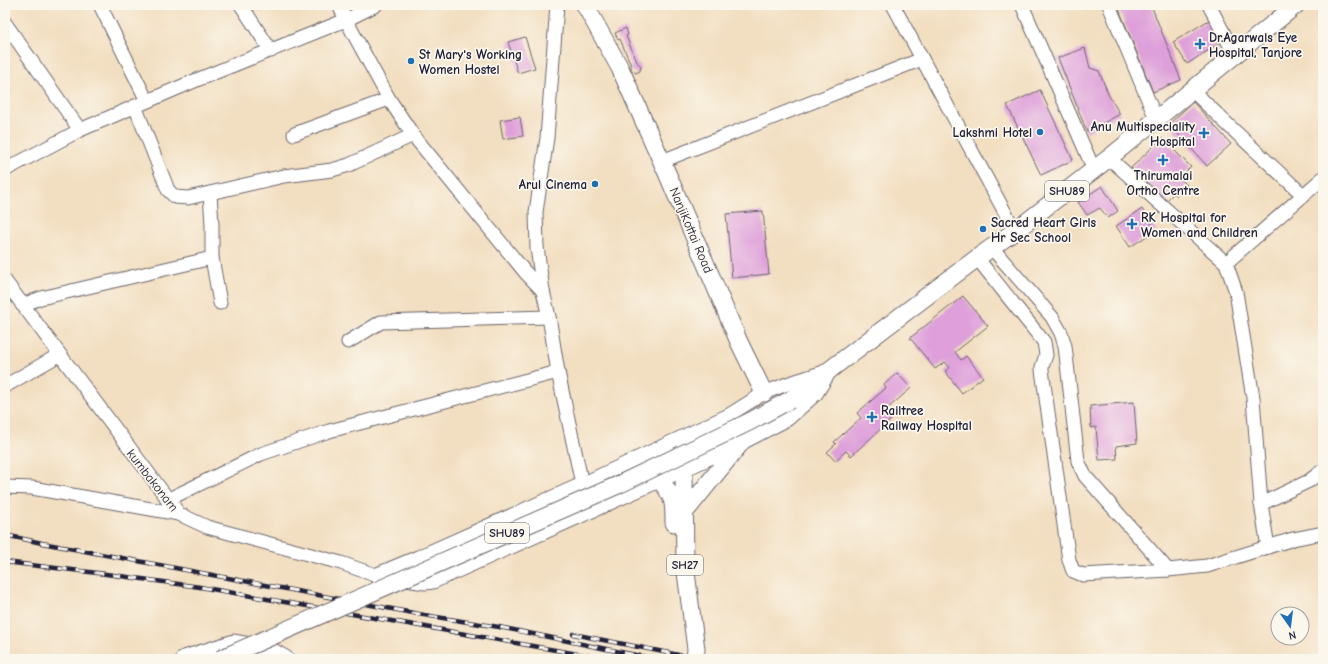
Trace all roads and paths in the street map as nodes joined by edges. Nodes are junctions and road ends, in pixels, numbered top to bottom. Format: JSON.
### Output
{"nodes":[{"id":1,"x":100,"y":5,"type":"edge"},
{"id":2,"x":241,"y":5,"type":"edge"},
{"id":3,"x":339,"y":5,"type":"edge"},
{"id":4,"x":376,"y":5,"type":"edge"},
{"id":5,"x":557,"y":5,"type":"edge"},
{"id":6,"x":585,"y":5,"type":"edge"},
{"id":7,"x":893,"y":5,"type":"edge"},
{"id":8,"x":1022,"y":5,"type":"edge"},
{"id":9,"x":1109,"y":5,"type":"edge"},
{"id":10,"x":1209,"y":5,"type":"edge"},
{"id":11,"x":1296,"y":5,"type":"edge"},
{"id":12,"x":346,"y":20,"type":"junction"},
{"id":13,"x":5,"y":23,"type":"edge"},
{"id":14,"x":270,"y":51,"type":"junction"},
{"id":15,"x":1235,"y":55,"type":"junction"},
{"id":16,"x":922,"y":58,"type":"junction"},
{"id":17,"x":1192,"y":90,"type":"junction"},
{"id":18,"x":389,"y":99,"type":"junction"},
{"id":19,"x":141,"y":103,"type":"junction"},
{"id":20,"x":1156,"y":119,"type":"junction"},
{"id":21,"x":80,"y":130,"type":"junction"},
{"id":22,"x":294,"y":134,"type":"dead end"},
{"id":23,"x":413,"y":135,"type":"junction"},
{"id":24,"x":1109,"y":158,"type":"junction"},
{"id":25,"x":662,"y":161,"type":"junction"},
{"id":26,"x":5,"y":170,"type":"edge"},
{"id":27,"x":1094,"y":170,"type":"junction"},
{"id":28,"x":1323,"y":178,"type":"edge"},
{"id":29,"x":210,"y":193,"type":"junction"},
{"id":30,"x":1303,"y":195,"type":"junction"},
{"id":31,"x":1015,"y":231,"type":"junction"},
{"id":32,"x":992,"y":248,"type":"junction"},
{"id":33,"x":212,"y":258,"type":"junction"},
{"id":34,"x":977,"y":258,"type":"junction"},
{"id":35,"x":1226,"y":263,"type":"junction"},
{"id":36,"x":5,"y":281,"type":"edge"},
{"id":37,"x":543,"y":291,"type":"junction"},
{"id":38,"x":220,"y":303,"type":"dead end"},
{"id":39,"x":22,"y":305,"type":"junction"},
{"id":40,"x":549,"y":317,"type":"junction"},
{"id":41,"x":348,"y":342,"type":"dead end"},
{"id":42,"x":59,"y":355,"type":"junction"},
{"id":43,"x":831,"y":370,"type":"junction"},
{"id":44,"x":558,"y":372,"type":"junction"},
{"id":45,"x":5,"y":386,"type":"edge"},
{"id":46,"x":764,"y":393,"type":"junction"},
{"id":47,"x":740,"y":444,"type":"junction"},
{"id":48,"x":684,"y":470,"type":"junction"},
{"id":49,"x":1323,"y":470,"type":"edge"},
{"id":50,"x":661,"y":481,"type":"junction"},
{"id":51,"x":582,"y":484,"type":"junction"},
{"id":52,"x":5,"y":487,"type":"edge"},
{"id":53,"x":167,"y":500,"type":"junction"},
{"id":54,"x":1261,"y":504,"type":"junction"},
{"id":55,"x":594,"y":510,"type":"junction"},
{"id":56,"x":685,"y":512,"type":"junction"},
{"id":57,"x":179,"y":514,"type":"junction"},
{"id":58,"x":1323,"y":533,"type":"edge"},
{"id":59,"x":1268,"y":547,"type":"junction"},
{"id":60,"x":1168,"y":570,"type":"junction"},
{"id":61,"x":375,"y":575,"type":"junction"},
{"id":62,"x":184,"y":659,"type":"edge"},
{"id":63,"x":220,"y":659,"type":"edge"},
{"id":64,"x":285,"y":659,"type":"edge"},
{"id":65,"x":685,"y":659,"type":"edge"},
{"id":66,"x":695,"y":659,"type":"edge"}],
"edges":[{"from":1,"to":19,"type":"street"},
{"from":2,"to":14,"type":"street"},
{"from":3,"to":12,"type":"street"},
{"from":4,"to":12,"type":"street"},
{"from":5,"to":37,"type":"street"},
{"from":6,"to":25,"type":"main road","name":"NanjiKottai Road"},
{"from":7,"to":16,"type":"street"},
{"from":8,"to":27,"type":"street"},
{"from":9,"to":20,"type":"street"},
{"from":10,"to":15,"type":"street"},
{"from":11,"to":15,"type":"main road","number":"SHU89"},
{"from":12,"to":14,"type":"street"},
{"from":12,"to":18,"type":"street"},
{"from":13,"to":21,"type":"street"},
{"from":14,"to":19,"type":"street"},
{"from":15,"to":17,"type":"main road","number":"SHU89"},
{"from":16,"to":25,"type":"street"},
{"from":16,"to":31,"type":"street"},
{"from":17,"to":20,"type":"main road","number":"SHU89"},
{"from":17,"to":30,"type":"street"},
{"from":18,"to":22,"type":"street"},
{"from":18,"to":23,"type":"street"},
{"from":19,"to":21,"type":"street"},
{"from":19,"to":29,"type":"street"},
{"from":20,"to":24,"type":"main road","number":"SHU89"},
{"from":21,"to":26,"type":"street"},
{"from":23,"to":29,"type":"street"},
{"from":23,"to":37,"type":"street"},
{"from":24,"to":27,"type":"main road","number":"SHU89"},
{"from":24,"to":35,"type":"street"},
{"from":25,"to":46,"type":"main road","name":"NanjiKottai Road"},
{"from":27,"to":31,"type":"main road","number":"SHU89"},
{"from":28,"to":30,"type":"street"},
{"from":29,"to":33,"type":"street"},
{"from":30,"to":35,"type":"street"},
{"from":31,"to":32,"type":"main road","number":"SHU89"},
{"from":32,"to":34,"type":"main road","number":"SHU89"},
{"from":32,"to":60,"type":"street"},
{"from":33,"to":38,"type":"street"},
{"from":33,"to":39,"type":"street"},
{"from":34,"to":43,"type":"main road","number":"SHU89"},
{"from":34,"to":60,"type":"street"},
{"from":35,"to":54,"type":"street"},
{"from":36,"to":39,"type":"street","name":"kumbakonam"},
{"from":37,"to":40,"type":"street"},
{"from":39,"to":42,"type":"street","name":"kumbakonam"},
{"from":40,"to":41,"type":"street"},
{"from":40,"to":44,"type":"street"},
{"from":42,"to":45,"type":"street"},
{"from":42,"to":53,"type":"street","name":"kumbakonam"},
{"from":43,"to":46,"type":"street"},
{"from":43,"to":47,"type":"street","name":"kumbakonam"},
{"from":43,"to":63,"type":"main road","number":"SHU89","bridge":true},
{"from":44,"to":51,"type":"street"},
{"from":44,"to":53,"type":"street"},
{"from":46,"to":51,"type":"street"},
{"from":47,"to":48,"type":"street","name":"kumbakonam"},
{"from":47,"to":56,"type":"main road"},
{"from":48,"to":50,"type":"street","name":"kumbakonam"},
{"from":48,"to":56,"type":"main road","number":"SH27"},
{"from":49,"to":54,"type":"street"},
{"from":50,"to":55,"type":"street","name":"kumbakonam"},
{"from":50,"to":65,"type":"main road","number":"SH27"},
{"from":51,"to":55,"type":"street"},
{"from":51,"to":61,"type":"street"},
{"from":52,"to":57,"type":"street"},
{"from":53,"to":57,"type":"street","name":"kumbakonam"},
{"from":54,"to":59,"type":"street"},
{"from":55,"to":61,"type":"street","name":"kumbakonam"},
{"from":56,"to":66,"type":"main road","number":"SH27"},
{"from":57,"to":61,"type":"street","name":"kumbakonam"},
{"from":58,"to":59,"type":"street"},
{"from":59,"to":60,"type":"street"},
{"from":62,"to":64,"type":"main road"}]}
